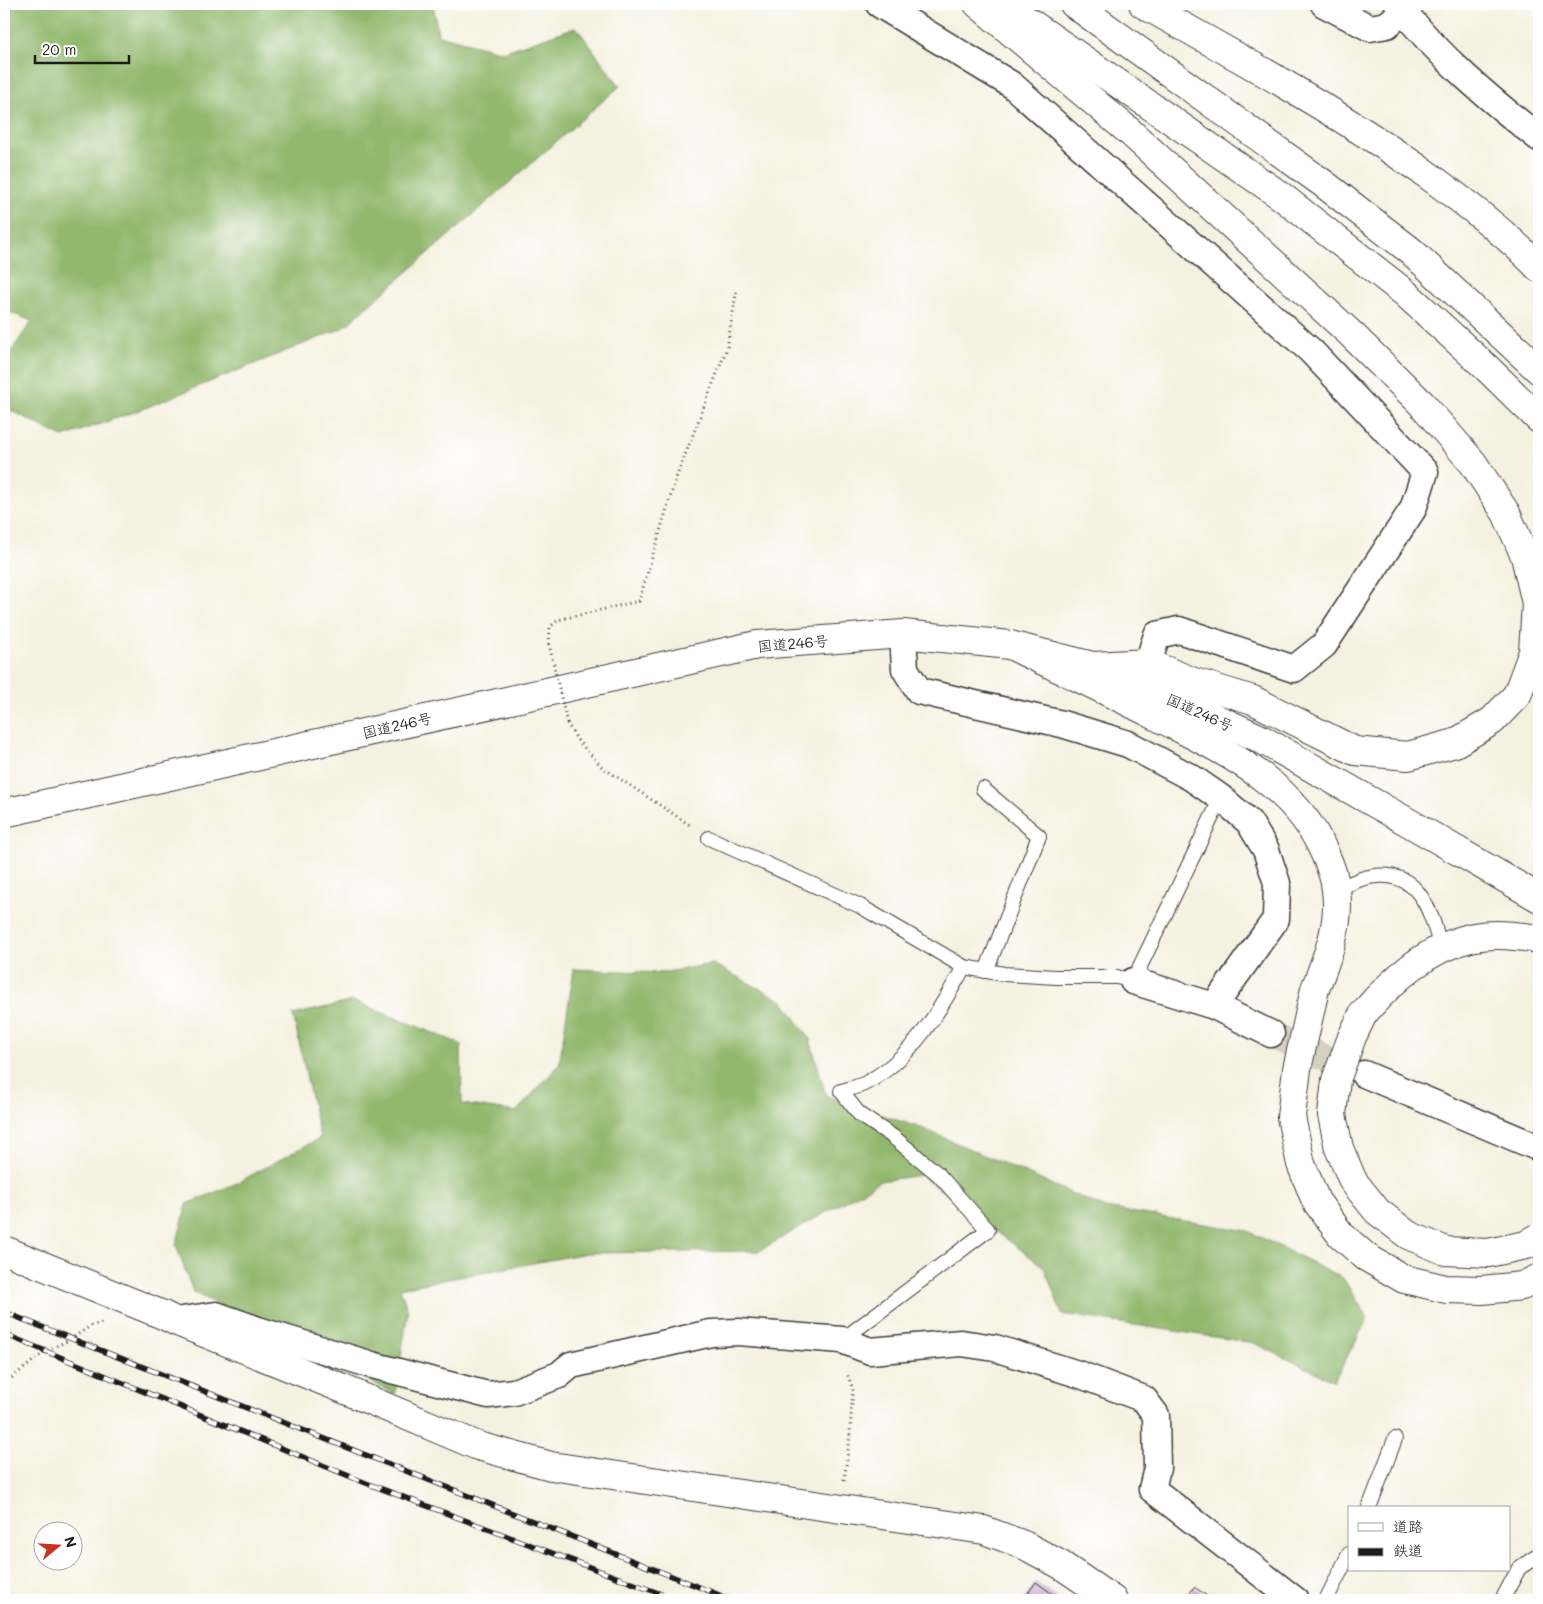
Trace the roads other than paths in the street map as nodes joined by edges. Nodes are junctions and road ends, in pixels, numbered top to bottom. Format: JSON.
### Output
{"nodes":[{"id":1,"x":880,"y":4,"type":"edge"},
{"id":2,"x":978,"y":4,"type":"edge"},
{"id":3,"x":1003,"y":4,"type":"edge"},
{"id":4,"x":1074,"y":4,"type":"edge"},
{"id":5,"x":1143,"y":4,"type":"edge"},
{"id":6,"x":1324,"y":4,"type":"edge"},
{"id":7,"x":1401,"y":7,"type":"edge"},
{"id":8,"x":1539,"y":138,"type":"edge"},
{"id":9,"x":1539,"y":268,"type":"edge"},
{"id":10,"x":1539,"y":370,"type":"edge"},
{"id":11,"x":1539,"y":419,"type":"edge"},
{"id":12,"x":903,"y":634,"type":"junction"},
{"id":13,"x":1010,"y":645,"type":"junction"},
{"id":14,"x":1148,"y":663,"type":"junction"},
{"id":15,"x":1093,"y":666,"type":"junction"},
{"id":16,"x":983,"y":789,"type":"dead end"},
{"id":17,"x":1221,"y":798,"type":"junction"},
{"id":18,"x":4,"y":813,"type":"edge"},
{"id":19,"x":709,"y":838,"type":"road end"},
{"id":20,"x":1336,"y":890,"type":"junction"},
{"id":21,"x":1539,"y":898,"type":"edge"},
{"id":22,"x":1539,"y":939,"type":"edge"},
{"id":23,"x":1441,"y":948,"type":"junction"},
{"id":24,"x":964,"y":967,"type":"junction"},
{"id":25,"x":986,"y":971,"type":"junction"},
{"id":26,"x":1133,"y":980,"type":"junction"},
{"id":27,"x":1214,"y":1006,"type":"junction"},
{"id":28,"x":1271,"y":1034,"type":"tunnel mouth"},
{"id":29,"x":1364,"y":1074,"type":"tunnel mouth"},
{"id":30,"x":1539,"y":1148,"type":"edge"},
{"id":31,"x":1539,"y":1237,"type":"edge"},
{"id":32,"x":4,"y":1250,"type":"edge"},
{"id":33,"x":1539,"y":1278,"type":"edge"},
{"id":34,"x":175,"y":1322,"type":"junction"},
{"id":35,"x":836,"y":1339,"type":"junction"},
{"id":36,"x":1395,"y":1439,"type":"dead end"},
{"id":37,"x":1370,"y":1506,"type":"edge"},
{"id":38,"x":1539,"y":1555,"type":"edge"},
{"id":39,"x":1348,"y":1556,"type":"edge"},
{"id":40,"x":1112,"y":1600,"type":"edge"},
{"id":41,"x":1295,"y":1600,"type":"edge"},
{"id":42,"x":1326,"y":1600,"type":"edge"},
{"id":43,"x":1502,"y":1600,"type":"edge"}],
"edges":[{"from":1,"to":14,"type":"street"},
{"from":2,"to":14,"type":"main road"},
{"from":3,"to":11,"type":"main road"},
{"from":4,"to":10,"type":"main road"},
{"from":5,"to":9,"type":"main road"},
{"from":6,"to":7,"type":"street"},
{"from":7,"to":8,"type":"street"},
{"from":12,"to":13,"type":"main road","name":"国道246号"},
{"from":12,"to":17,"type":"street"},
{"from":12,"to":18,"type":"main road","name":"国道246号"},
{"from":13,"to":15,"type":"main road","name":"国道246号"},
{"from":13,"to":20,"type":"main road"},
{"from":14,"to":15,"type":"main road"},
{"from":15,"to":21,"type":"main road","name":"国道246号"},
{"from":16,"to":25,"type":"lane"},
{"from":17,"to":26,"type":"lane"},
{"from":17,"to":27,"type":"street"},
{"from":19,"to":24,"type":"lane"},
{"from":20,"to":23,"type":"lane"},
{"from":20,"to":33,"type":"main road","bridge":true},
{"from":22,"to":23,"type":"main road"},
{"from":23,"to":31,"type":"main road","bridge":true},
{"from":24,"to":25,"type":"lane"},
{"from":24,"to":35,"type":"lane"},
{"from":25,"to":26,"type":"lane"},
{"from":26,"to":27,"type":"street"},
{"from":27,"to":28,"type":"street"},
{"from":29,"to":30,"type":"street"},
{"from":32,"to":34,"type":"main road"},
{"from":34,"to":35,"type":"street"},
{"from":34,"to":40,"type":"main road"},
{"from":35,"to":41,"type":"street"},
{"from":36,"to":37,"type":"lane"},
{"from":38,"to":43,"type":"lane"},
{"from":39,"to":42,"type":"lane"}]}
